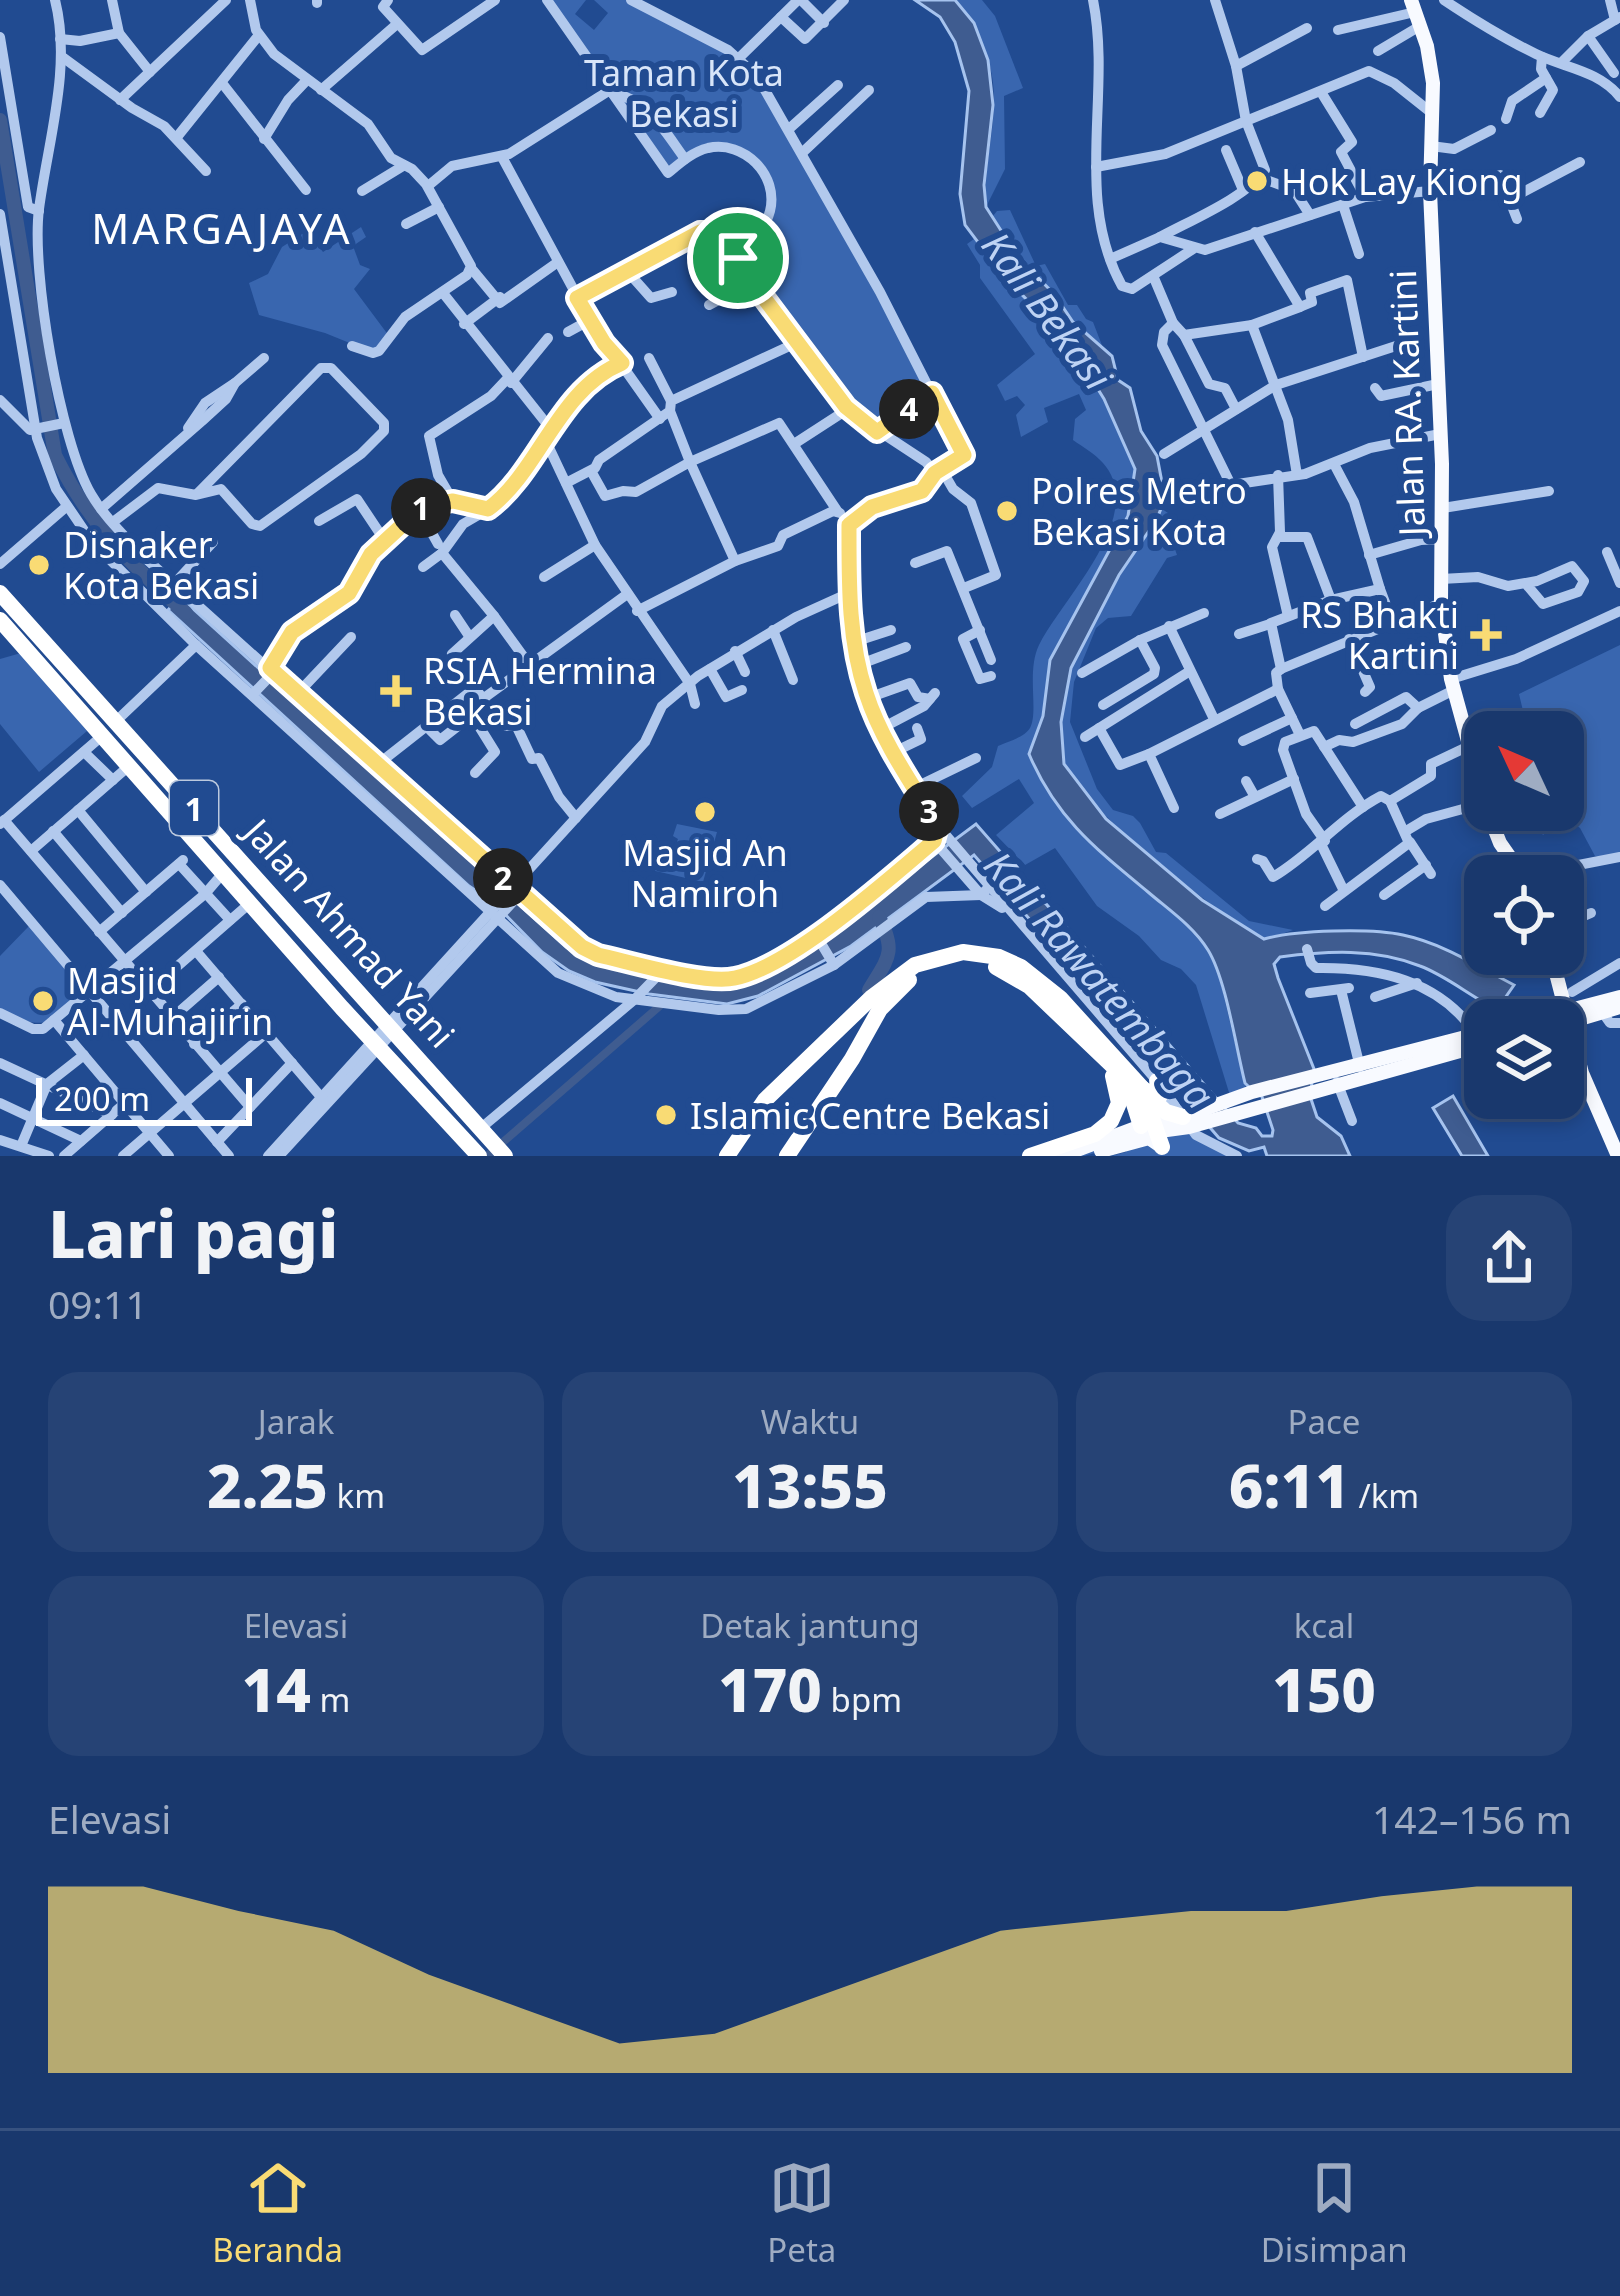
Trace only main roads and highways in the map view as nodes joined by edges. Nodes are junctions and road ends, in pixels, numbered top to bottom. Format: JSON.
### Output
{"nodes":[{"id":1,"x":1415,"y":12,"type":"edge"},
{"id":2,"x":0,"y":593,"type":"edge"},
{"id":3,"x":0,"y":620,"type":"edge"},
{"id":4,"x":1464,"y":728,"type":"edge"},
{"id":5,"x":227,"y":844,"type":"junction"},
{"id":6,"x":215,"y":864,"type":"junction"},
{"id":7,"x":1620,"y":997,"type":"edge"},
{"id":8,"x":1620,"y":1007,"type":"edge"},
{"id":9,"x":1584,"y":1011,"type":"edge"},
{"id":10,"x":1584,"y":1015,"type":"edge"},
{"id":11,"x":382,"y":1036,"type":"junction"},
{"id":12,"x":1464,"y":1042,"type":"edge"},
{"id":13,"x":1094,"y":1051,"type":"junction"},
{"id":14,"x":1584,"y":1076,"type":"edge"},
{"id":15,"x":1150,"y":1089,"type":"junction"},
{"id":16,"x":1191,"y":1120,"type":"junction"},
{"id":17,"x":1159,"y":1137,"type":"edge"},
{"id":18,"x":503,"y":1153,"type":"edge"},
{"id":19,"x":479,"y":1156,"type":"edge"},
{"id":20,"x":727,"y":1156,"type":"edge"},
{"id":21,"x":787,"y":1156,"type":"edge"},
{"id":22,"x":1030,"y":1156,"type":"edge"},
{"id":23,"x":1061,"y":1156,"type":"edge"},
{"id":24,"x":1084,"y":1156,"type":"edge"},
{"id":25,"x":1618,"y":1156,"type":"edge"}],
"edges":[{"from":1,"to":4,"type":"main road","name":"Jalan RA. Kartini"},
{"from":2,"to":5,"type":"highway","name":"Jalan Ahmad Yani","number":"1"},
{"from":3,"to":6,"type":"highway","name":"Jalan Ahmad Yani","number":"1"},
{"from":5,"to":6,"type":"highway"},
{"from":5,"to":11,"type":"highway","name":"Jalan Ahmad Yani","number":"1"},
{"from":6,"to":11,"type":"highway","name":"Jalan Ahmad Yani","number":"1"},
{"from":7,"to":9,"type":"main road"},
{"from":8,"to":10,"type":"main road"},
{"from":11,"to":18,"type":"highway","name":"Jalan Ahmad Yani","number":"1"},
{"from":11,"to":19,"type":"highway","name":"Jalan Ahmad Yani","number":"1"},
{"from":12,"to":16,"type":"main road"},
{"from":13,"to":17,"type":"highway"},
{"from":13,"to":21,"type":"highway"},
{"from":13,"to":22,"type":"highway"},
{"from":14,"to":25,"type":"main road"},
{"from":15,"to":16,"type":"highway"},
{"from":15,"to":17,"type":"highway"},
{"from":15,"to":20,"type":"highway"},
{"from":16,"to":17,"type":"main road"},
{"from":17,"to":23,"type":"main road"},
{"from":17,"to":24,"type":"main road"}]}
